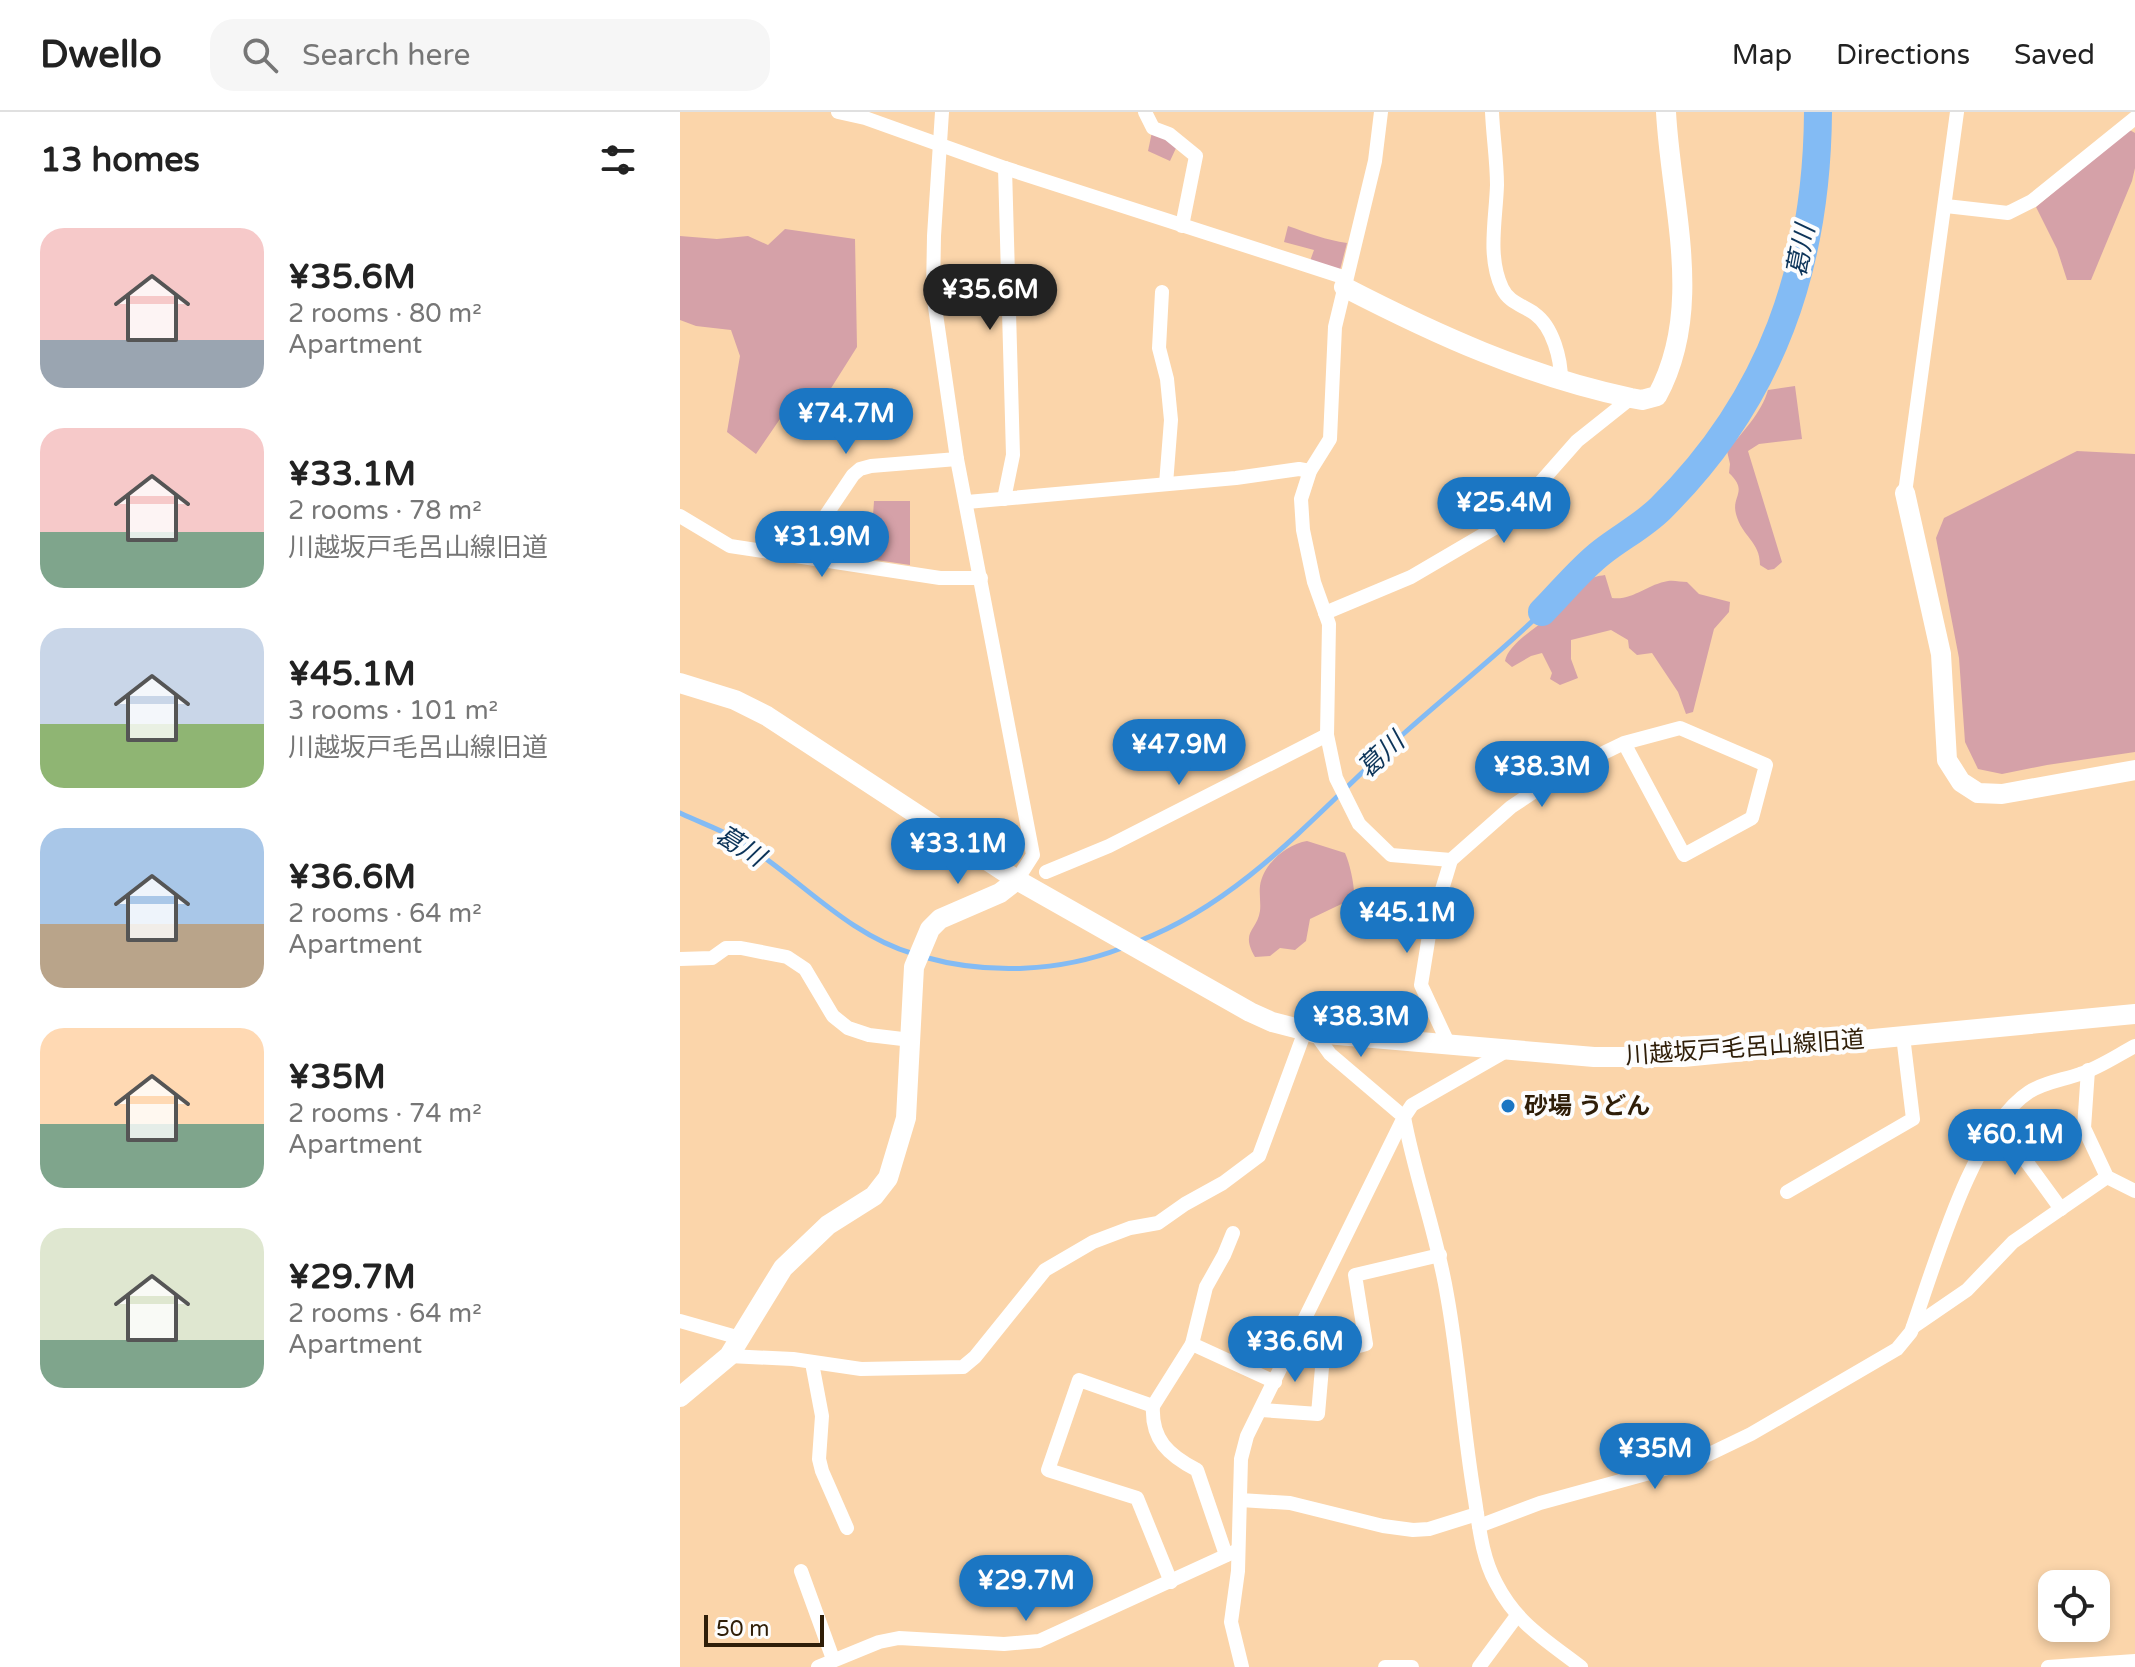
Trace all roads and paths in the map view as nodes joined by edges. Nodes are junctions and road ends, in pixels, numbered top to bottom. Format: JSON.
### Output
{"nodes":[{"id":1,"x":838,"y":112,"type":"edge"},
{"id":2,"x":942,"y":112,"type":"edge"},
{"id":3,"x":1145,"y":112,"type":"edge"},
{"id":4,"x":1381,"y":112,"type":"edge"},
{"id":5,"x":1492,"y":112,"type":"edge"},
{"id":6,"x":1666,"y":112,"type":"edge"},
{"id":7,"x":1957,"y":112,"type":"edge"},
{"id":8,"x":2129,"y":117,"type":"edge"},
{"id":9,"x":940,"y":144,"type":"junction"},
{"id":10,"x":1005,"y":168,"type":"junction"},
{"id":11,"x":1946,"y":206,"type":"junction"},
{"id":12,"x":1182,"y":226,"type":"junction"},
{"id":13,"x":1345,"y":283,"type":"junction"},
{"id":14,"x":1162,"y":292,"type":"dead end"},
{"id":15,"x":1561,"y":380,"type":"junction"},
{"id":16,"x":1631,"y":398,"type":"junction"},
{"id":17,"x":957,"y":459,"type":"junction"},
{"id":18,"x":1310,"y":471,"type":"junction"},
{"id":19,"x":1166,"y":484,"type":"junction"},
{"id":20,"x":1905,"y":493,"type":"joint"},
{"id":21,"x":1004,"y":499,"type":"junction"},
{"id":22,"x":967,"y":502,"type":"junction"},
{"id":23,"x":680,"y":516,"type":"edge"},
{"id":24,"x":810,"y":558,"type":"junction"},
{"id":25,"x":981,"y":578,"type":"junction"},
{"id":26,"x":1325,"y":613,"type":"junction"},
{"id":27,"x":680,"y":683,"type":"edge"},
{"id":28,"x":1327,"y":735,"type":"junction"},
{"id":29,"x":1624,"y":743,"type":"junction"},
{"id":30,"x":2135,"y":770,"type":"edge"},
{"id":31,"x":1451,"y":860,"type":"junction"},
{"id":32,"x":1046,"y":872,"type":"dead end"},
{"id":33,"x":1017,"y":880,"type":"junction"},
{"id":34,"x":680,"y":959,"type":"edge"},
{"id":35,"x":2135,"y":1014,"type":"edge"},
{"id":36,"x":1310,"y":1032,"type":"junction"},
{"id":37,"x":1903,"y":1036,"type":"junction"},
{"id":38,"x":911,"y":1040,"type":"junction"},
{"id":39,"x":1449,"y":1045,"type":"junction"},
{"id":40,"x":2135,"y":1046,"type":"edge"},
{"id":41,"x":1508,"y":1050,"type":"junction"},
{"id":42,"x":2088,"y":1070,"type":"junction"},
{"id":43,"x":1404,"y":1117,"type":"junction"},
{"id":44,"x":1999,"y":1124,"type":"junction"},
{"id":45,"x":2107,"y":1177,"type":"junction"},
{"id":46,"x":2135,"y":1191,"type":"edge"},
{"id":47,"x":1787,"y":1192,"type":"dead end"},
{"id":48,"x":2061,"y":1209,"type":"junction"},
{"id":49,"x":1233,"y":1233,"type":"dead end"},
{"id":50,"x":1440,"y":1255,"type":"junction"},
{"id":51,"x":680,"y":1321,"type":"edge"},
{"id":52,"x":1912,"y":1327,"type":"junction"},
{"id":53,"x":1192,"y":1344,"type":"junction"},
{"id":54,"x":734,"y":1347,"type":"junction"},
{"id":55,"x":812,"y":1363,"type":"junction"},
{"id":56,"x":1275,"y":1382,"type":"junction"},
{"id":57,"x":680,"y":1397,"type":"edge"},
{"id":58,"x":1153,"y":1406,"type":"junction"},
{"id":59,"x":1261,"y":1410,"type":"junction"},
{"id":60,"x":1240,"y":1500,"type":"junction"},
{"id":61,"x":1478,"y":1520,"type":"junction"},
{"id":62,"x":847,"y":1528,"type":"dead end"},
{"id":63,"x":1232,"y":1552,"type":"junction"},
{"id":64,"x":801,"y":1571,"type":"dead end"},
{"id":65,"x":1171,"y":1582,"type":"junction"},
{"id":66,"x":1516,"y":1617,"type":"junction"},
{"id":67,"x":833,"y":1659,"type":"junction"},
{"id":68,"x":2135,"y":1661,"type":"edge"},
{"id":69,"x":818,"y":1667,"type":"edge"},
{"id":70,"x":1242,"y":1667,"type":"edge"},
{"id":71,"x":1385,"y":1667,"type":"edge"},
{"id":72,"x":1412,"y":1667,"type":"edge"},
{"id":73,"x":1479,"y":1667,"type":"edge"},
{"id":74,"x":1581,"y":1667,"type":"edge"},
{"id":75,"x":2048,"y":1667,"type":"edge"}],
"edges":[{"from":1,"to":9,"type":"street"},
{"from":2,"to":9,"type":"street"},
{"from":3,"to":12,"type":"street"},
{"from":4,"to":13,"type":"street"},
{"from":5,"to":15,"type":"street"},
{"from":6,"to":16,"type":"street"},
{"from":7,"to":11,"type":"street"},
{"from":8,"to":11,"type":"street"},
{"from":9,"to":10,"type":"street"},
{"from":9,"to":17,"type":"street"},
{"from":10,"to":12,"type":"street"},
{"from":10,"to":21,"type":"street"},
{"from":11,"to":20,"type":"street"},
{"from":12,"to":13,"type":"street"},
{"from":13,"to":15,"type":"street"},
{"from":13,"to":18,"type":"street"},
{"from":14,"to":19,"type":"street"},
{"from":15,"to":16,"type":"street"},
{"from":16,"to":26,"type":"street"},
{"from":17,"to":22,"type":"street"},
{"from":17,"to":24,"type":"street"},
{"from":18,"to":19,"type":"street"},
{"from":18,"to":26,"type":"street"},
{"from":19,"to":21,"type":"street"},
{"from":20,"to":30,"type":"street"},
{"from":21,"to":22,"type":"street"},
{"from":22,"to":25,"type":"street"},
{"from":23,"to":24,"type":"street"},
{"from":24,"to":25,"type":"street"},
{"from":25,"to":33,"type":"street"},
{"from":26,"to":28,"type":"street"},
{"from":27,"to":33,"type":"street","name":"川越坂戸毛呂山線旧道"},
{"from":28,"to":31,"type":"street"},
{"from":28,"to":32,"type":"street"},
{"from":29,"to":29,"type":"street"},
{"from":29,"to":31,"type":"street"},
{"from":31,"to":39,"type":"street"},
{"from":33,"to":36,"type":"street","name":"川越坂戸毛呂山線旧道"},
{"from":33,"to":38,"type":"street"},
{"from":34,"to":38,"type":"street"},
{"from":35,"to":37,"type":"street","name":"川越坂戸毛呂山線旧道"},
{"from":36,"to":39,"type":"street","name":"川越坂戸毛呂山線旧道"},
{"from":36,"to":43,"type":"street"},
{"from":36,"to":55,"type":"street"},
{"from":37,"to":41,"type":"street","name":"川越坂戸毛呂山線旧道"},
{"from":37,"to":47,"type":"street"},
{"from":38,"to":54,"type":"street"},
{"from":39,"to":41,"type":"street","name":"川越坂戸毛呂山線旧道"},
{"from":40,"to":42,"type":"street"},
{"from":41,"to":43,"type":"street"},
{"from":42,"to":44,"type":"street"},
{"from":42,"to":45,"type":"street"},
{"from":43,"to":50,"type":"street"},
{"from":43,"to":56,"type":"street"},
{"from":44,"to":48,"type":"street"},
{"from":44,"to":52,"type":"street"},
{"from":45,"to":46,"type":"street"},
{"from":45,"to":48,"type":"street"},
{"from":48,"to":52,"type":"street"},
{"from":49,"to":53,"type":"street"},
{"from":50,"to":59,"type":"street"},
{"from":50,"to":61,"type":"street"},
{"from":51,"to":54,"type":"street"},
{"from":52,"to":61,"type":"street"},
{"from":53,"to":56,"type":"street"},
{"from":53,"to":58,"type":"street"},
{"from":54,"to":55,"type":"street"},
{"from":54,"to":57,"type":"street"},
{"from":55,"to":62,"type":"street"},
{"from":56,"to":59,"type":"street"},
{"from":58,"to":63,"type":"street"},
{"from":58,"to":65,"type":"street"},
{"from":59,"to":60,"type":"street"},
{"from":60,"to":61,"type":"street"},
{"from":60,"to":63,"type":"street"},
{"from":61,"to":66,"type":"street"},
{"from":63,"to":65,"type":"street"},
{"from":63,"to":70,"type":"street"},
{"from":64,"to":67,"type":"street"},
{"from":65,"to":67,"type":"street"},
{"from":66,"to":73,"type":"street"},
{"from":66,"to":74,"type":"street"},
{"from":67,"to":69,"type":"street"},
{"from":68,"to":75,"type":"street"},
{"from":71,"to":72,"type":"street"}]}
